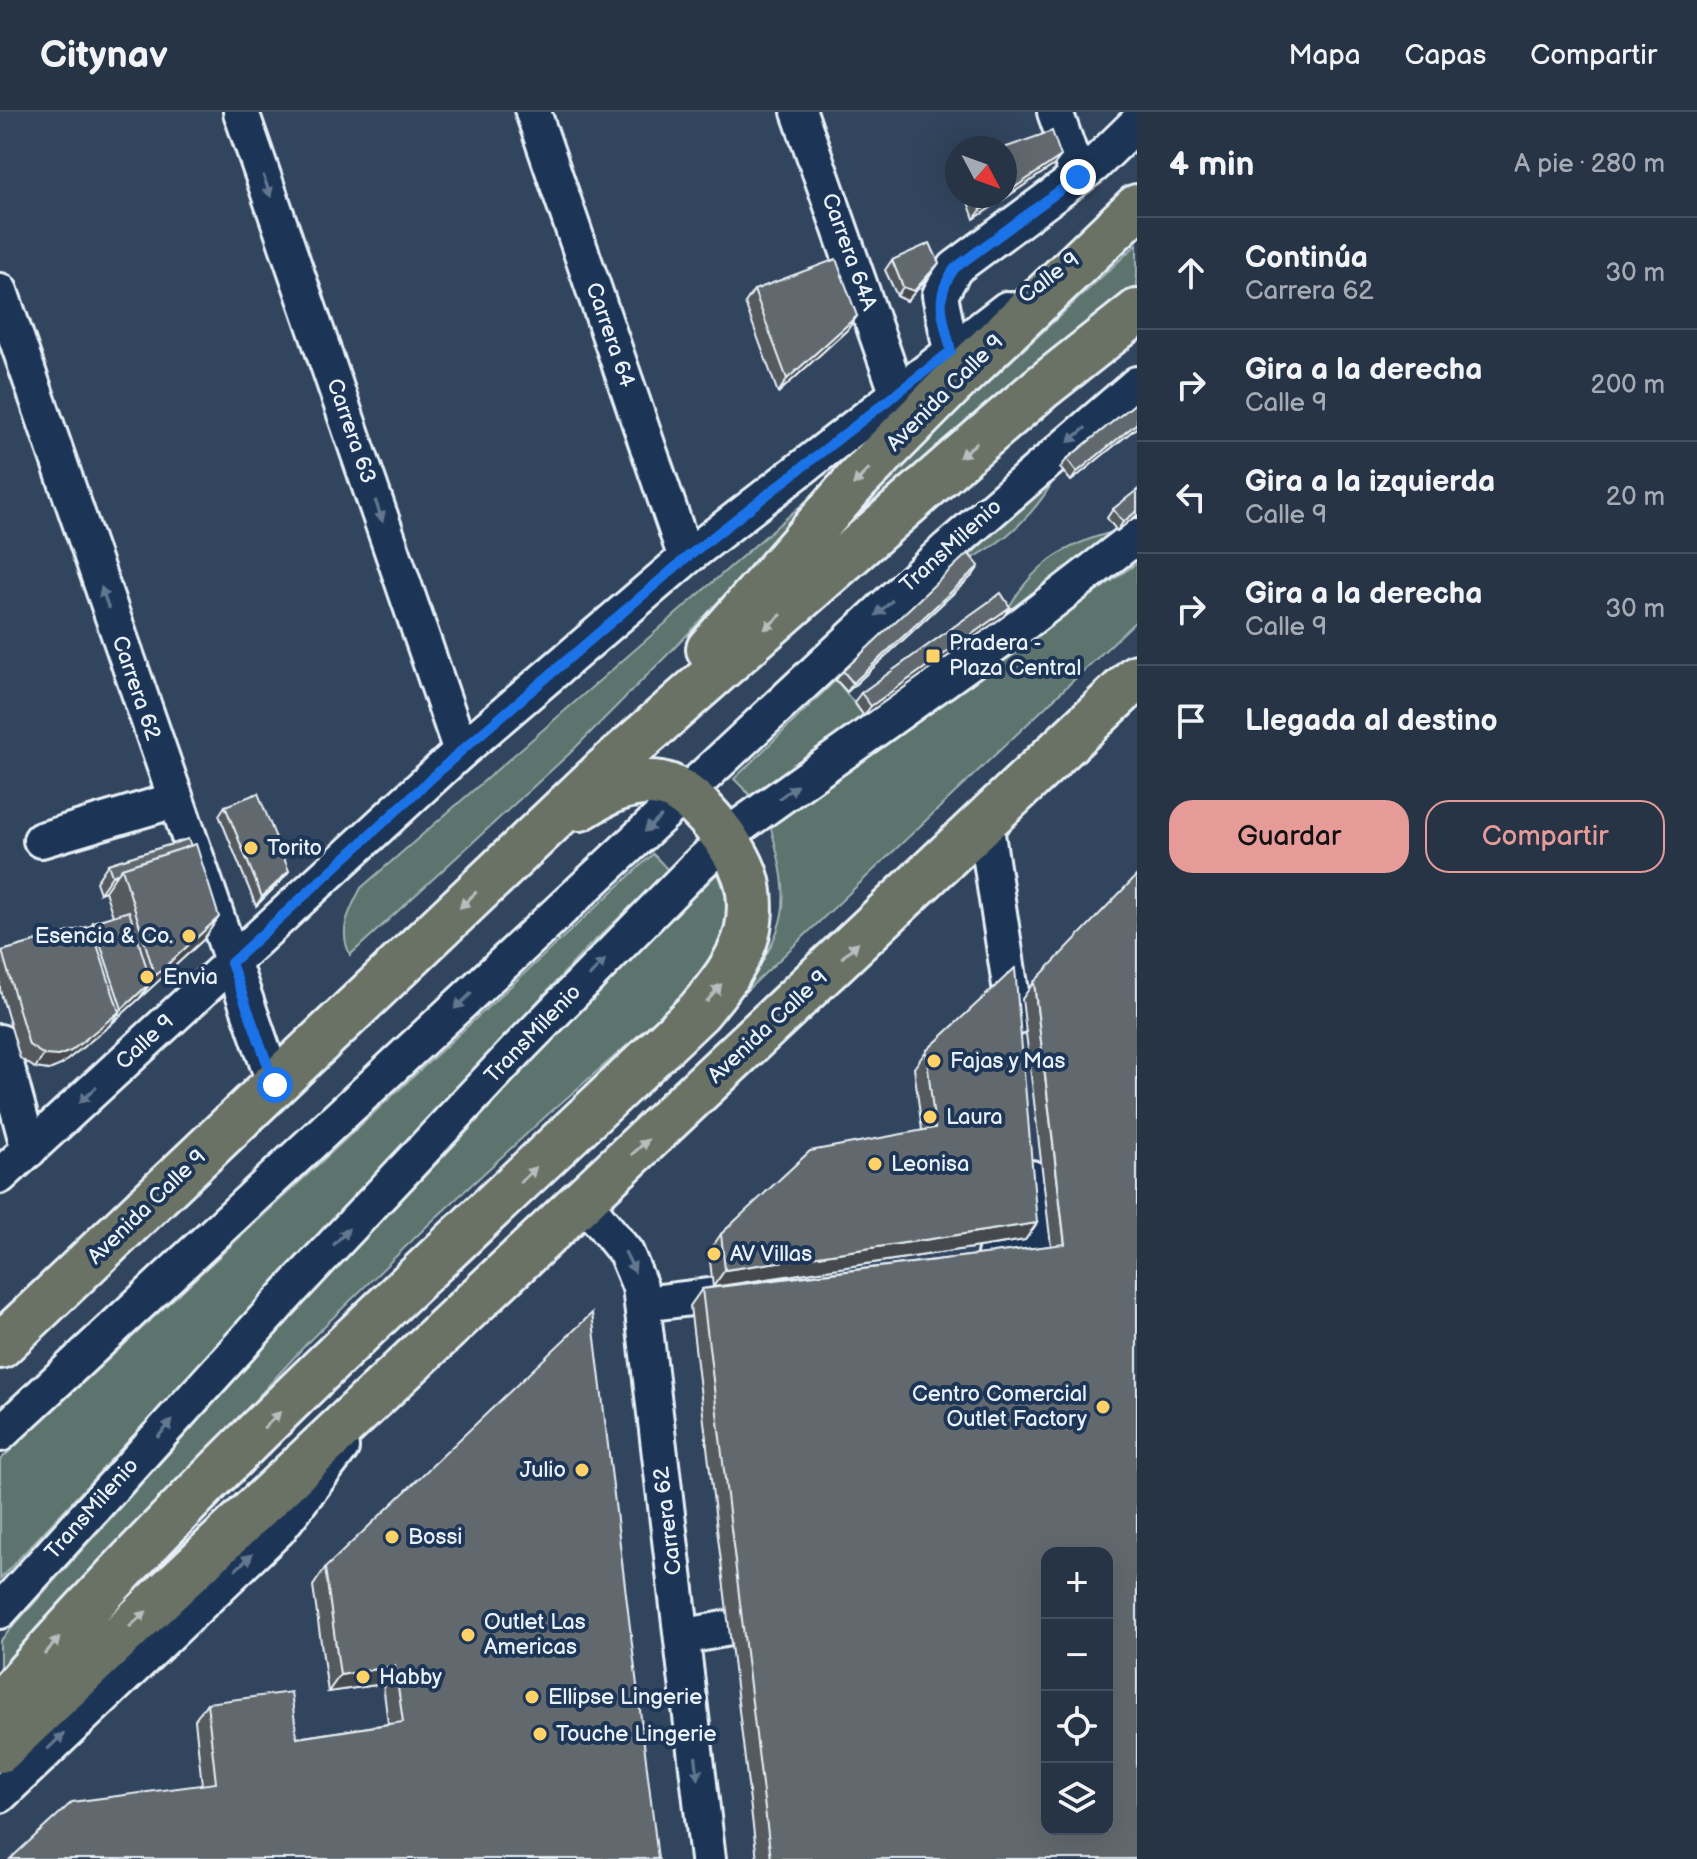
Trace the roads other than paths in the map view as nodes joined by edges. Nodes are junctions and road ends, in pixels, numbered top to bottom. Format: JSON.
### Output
{"nodes":[{"id":1,"x":241,"y":112,"type":"edge"},
{"id":2,"x":533,"y":112,"type":"edge"},
{"id":3,"x":799,"y":112,"type":"edge"},
{"id":4,"x":1055,"y":112,"type":"edge"},
{"id":5,"x":1137,"y":123,"type":"edge"},
{"id":6,"x":1078,"y":177,"type":"junction"},
{"id":7,"x":1123,"y":220,"type":"edge"},
{"id":8,"x":0,"y":291,"type":"edge"},
{"id":9,"x":1137,"y":312,"type":"edge"},
{"id":10,"x":951,"y":351,"type":"junction"},
{"id":11,"x":1137,"y":384,"type":"edge"},
{"id":12,"x":897,"y":392,"type":"junction"},
{"id":13,"x":1137,"y":536,"type":"edge"},
{"id":14,"x":686,"y":558,"type":"junction"},
{"id":15,"x":1137,"y":677,"type":"edge"},
{"id":16,"x":461,"y":751,"type":"junction"},
{"id":17,"x":606,"y":769,"type":"junction"},
{"id":18,"x":683,"y":795,"type":"junction"},
{"id":19,"x":175,"y":800,"type":"junction"},
{"id":20,"x":985,"y":821,"type":"junction"},
{"id":21,"x":726,"y":839,"type":"junction"},
{"id":22,"x":41,"y":840,"type":"dead end"},
{"id":23,"x":517,"y":854,"type":"junction"},
{"id":24,"x":231,"y":963,"type":"junction"},
{"id":25,"x":0,"y":1042,"type":"edge"},
{"id":26,"x":1017,"y":1044,"type":"edge"},
{"id":27,"x":275,"y":1085,"type":"junction"},
{"id":28,"x":29,"y":1150,"type":"junction"},
{"id":29,"x":1028,"y":1155,"type":"edge"},
{"id":30,"x":0,"y":1176,"type":"edge"},
{"id":31,"x":583,"y":1200,"type":"junction"},
{"id":32,"x":962,"y":1260,"type":"edge"},
{"id":33,"x":765,"y":1288,"type":"edge"},
{"id":34,"x":643,"y":1304,"type":"junction"},
{"id":35,"x":0,"y":1346,"type":"edge"},
{"id":36,"x":397,"y":1374,"type":"junction"},
{"id":37,"x":0,"y":1434,"type":"edge"},
{"id":38,"x":0,"y":1611,"type":"edge"},
{"id":39,"x":800,"y":1615,"type":"edge"},
{"id":40,"x":682,"y":1637,"type":"junction"},
{"id":41,"x":0,"y":1705,"type":"edge"},
{"id":42,"x":0,"y":1750,"type":"edge"},
{"id":43,"x":0,"y":1795,"type":"edge"},
{"id":44,"x":708,"y":1859,"type":"edge"}],
"edges":[{"from":1,"to":16,"type":"street","name":"Carrera 63","one_way":true},
{"from":2,"to":14,"type":"street","name":"Carrera 64"},
{"from":3,"to":12,"type":"street","name":"Carrera 64A"},
{"from":4,"to":6,"type":"street"},
{"from":5,"to":6,"type":"street"},
{"from":6,"to":10,"type":"street"},
{"from":7,"to":10,"type":"street","name":"Calle 9"},
{"from":7,"to":17,"type":"highway","name":"Avenida Calle 9","one_way":true},
{"from":19,"to":8,"type":"street","name":"Carrera 62","one_way":true},
{"from":9,"to":17,"type":"highway","name":"Avenida Calle 9","one_way":true},
{"from":10,"to":12,"type":"street","name":"Calle 9"},
{"from":11,"to":18,"type":"street","name":"TransMilenio","one_way":true},
{"from":12,"to":14,"type":"street","name":"Calle 9"},
{"from":21,"to":13,"type":"street","name":"TransMilenio","one_way":true},
{"from":14,"to":16,"type":"street","name":"Calle 9"},
{"from":15,"to":20,"type":"highway","name":"Avenida Calle 9"},
{"from":16,"to":24,"type":"street","name":"Calle 9"},
{"from":17,"to":23,"type":"highway","name":"Avenida Calle 9"},
{"from":18,"to":21,"type":"highway"},
{"from":18,"to":23,"type":"highway"},
{"from":18,"to":37,"type":"street","name":"TransMilenio","one_way":true},
{"from":19,"to":22,"type":"street"},
{"from":19,"to":24,"type":"street","name":"Carrera 62"},
{"from":20,"to":26,"type":"street"},
{"from":31,"to":20,"type":"highway","name":"Avenida Calle 9","one_way":true},
{"from":38,"to":21,"type":"street","name":"TransMilenio","one_way":true},
{"from":41,"to":21,"type":"highway","one_way":true},
{"from":23,"to":27,"type":"highway","name":"Avenida Calle 9","one_way":true},
{"from":24,"to":27,"type":"street","name":"Carrera 62"},
{"from":24,"to":28,"type":"street","name":"Calle 9","one_way":true},
{"from":25,"to":28,"type":"street"},
{"from":27,"to":35,"type":"highway","name":"Avenida Calle 9"},
{"from":28,"to":30,"type":"street","name":"Calle 9"},
{"from":29,"to":32,"type":"street"},
{"from":31,"to":34,"type":"street","name":"Carrera 62","one_way":true},
{"from":31,"to":36,"type":"highway","name":"Avenida Calle 9"},
{"from":33,"to":34,"type":"street"},
{"from":34,"to":40,"type":"street","name":"Carrera 62"},
{"from":42,"to":36,"type":"highway","name":"Avenida Calle 9","one_way":true},
{"from":43,"to":36,"type":"street","name":"Avenida Calle 9","one_way":true},
{"from":39,"to":40,"type":"street"},
{"from":40,"to":44,"type":"street","name":"Carrera 62","one_way":true}]}
